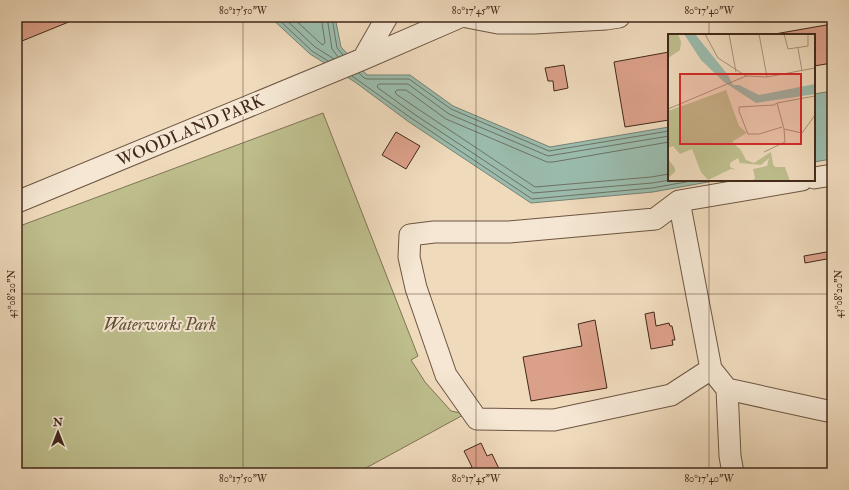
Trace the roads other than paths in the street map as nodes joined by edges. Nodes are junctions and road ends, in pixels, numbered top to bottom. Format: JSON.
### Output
{"nodes":[{"id":1,"x":387,"y":17,"type":"edge"},
{"id":2,"x":460,"y":17,"type":"edge"},
{"id":3,"x":467,"y":17,"type":"edge"},
{"id":4,"x":611,"y":18,"type":"edge"},
{"id":5,"x":363,"y":59,"type":"junction"},
{"id":6,"x":832,"y":175,"type":"edge"},
{"id":7,"x":815,"y":178,"type":"edge"},
{"id":8,"x":796,"y":181,"type":"edge"},
{"id":9,"x":679,"y":201,"type":"junction"},
{"id":10,"x":17,"y":202,"type":"edge"},
{"id":11,"x":711,"y":369,"type":"junction"},
{"id":12,"x":727,"y":389,"type":"junction"},
{"id":13,"x":832,"y":412,"type":"edge"},
{"id":14,"x":734,"y":473,"type":"edge"}],
"edges":[{"from":1,"to":5,"type":"street"},
{"from":2,"to":5,"type":"street","name":"WOODLAND PARK"},
{"from":3,"to":4,"type":"street"},
{"from":5,"to":10,"type":"street","name":"WOODLAND PARK"},
{"from":6,"to":7,"type":"street"},
{"from":8,"to":9,"type":"street"},
{"from":9,"to":11,"type":"street"},
{"from":9,"to":11,"type":"street"},
{"from":11,"to":12,"type":"street"},
{"from":12,"to":13,"type":"street"},
{"from":12,"to":14,"type":"street"}]}
